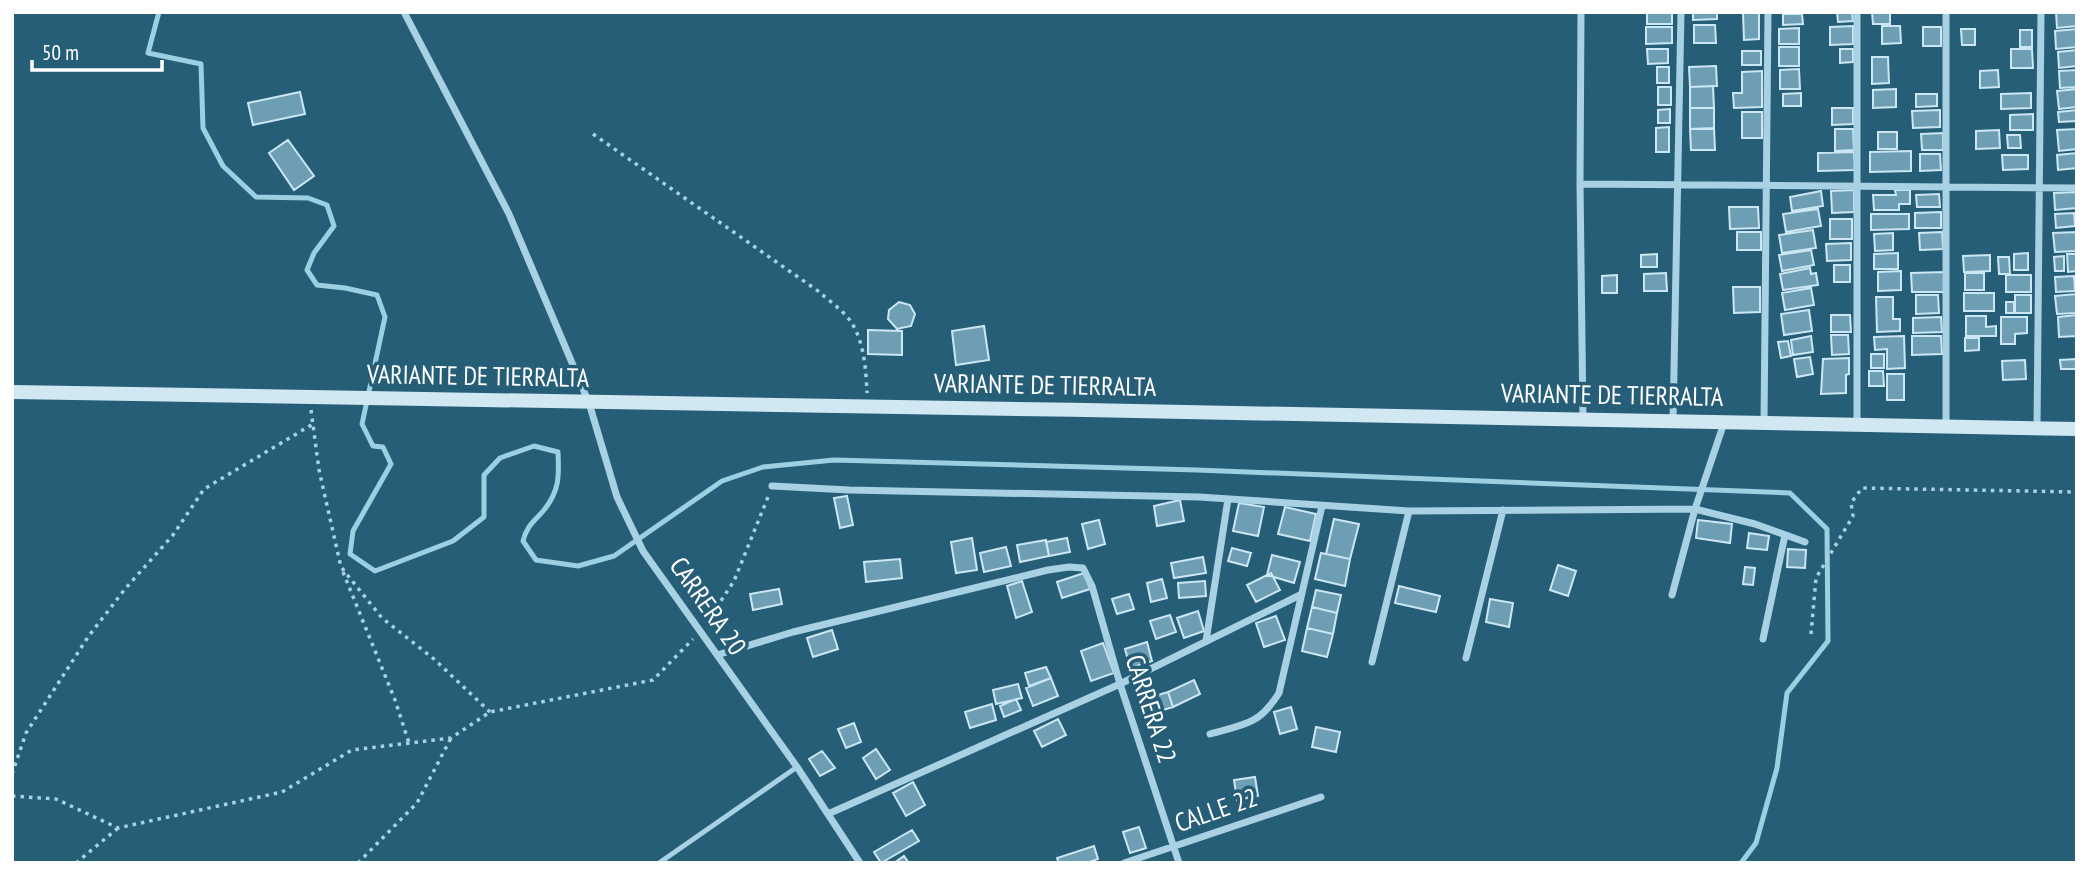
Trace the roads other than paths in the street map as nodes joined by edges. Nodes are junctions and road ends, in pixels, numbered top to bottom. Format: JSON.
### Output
{"nodes":[{"id":1,"x":404,"y":12,"type":"edge"},
{"id":2,"x":1581,"y":12,"type":"edge"},
{"id":3,"x":1681,"y":12,"type":"edge"},
{"id":4,"x":1768,"y":12,"type":"edge"},
{"id":5,"x":1857,"y":12,"type":"edge"},
{"id":6,"x":1946,"y":12,"type":"edge"},
{"id":7,"x":2041,"y":12,"type":"edge"},
{"id":8,"x":1580,"y":184,"type":"junction"},
{"id":9,"x":1678,"y":185,"type":"junction"},
{"id":10,"x":1766,"y":186,"type":"junction"},
{"id":11,"x":1857,"y":187,"type":"junction"},
{"id":12,"x":1946,"y":187,"type":"junction"},
{"id":13,"x":2039,"y":188,"type":"junction"},
{"id":14,"x":2077,"y":188,"type":"edge"},
{"id":15,"x":12,"y":392,"type":"edge"},
{"id":16,"x":589,"y":403,"type":"junction"},
{"id":17,"x":1583,"y":418,"type":"junction"},
{"id":18,"x":1673,"y":421,"type":"junction"},
{"id":19,"x":1724,"y":422,"type":"junction"},
{"id":20,"x":1764,"y":423,"type":"junction"},
{"id":21,"x":1857,"y":424,"type":"junction"},
{"id":22,"x":1947,"y":426,"type":"junction"},
{"id":23,"x":2038,"y":428,"type":"junction"},
{"id":24,"x":2077,"y":429,"type":"edge"},
{"id":25,"x":772,"y":486,"type":"road end"},
{"id":26,"x":1228,"y":499,"type":"junction"},
{"id":27,"x":1322,"y":506,"type":"junction"},
{"id":28,"x":1695,"y":509,"type":"junction"},
{"id":29,"x":1503,"y":510,"type":"junction"},
{"id":30,"x":1409,"y":511,"type":"junction"},
{"id":31,"x":1785,"y":535,"type":"junction"},
{"id":32,"x":1805,"y":542,"type":"dead end"},
{"id":33,"x":1300,"y":595,"type":"junction"},
{"id":34,"x":1672,"y":595,"type":"dead end"},
{"id":35,"x":1763,"y":639,"type":"dead end"},
{"id":36,"x":1206,"y":641,"type":"junction"},
{"id":37,"x":717,"y":655,"type":"junction"},
{"id":38,"x":1466,"y":658,"type":"dead end"},
{"id":39,"x":1372,"y":662,"type":"dead end"},
{"id":40,"x":1120,"y":684,"type":"junction"},
{"id":41,"x":1210,"y":734,"type":"dead end"},
{"id":42,"x":797,"y":767,"type":"junction"},
{"id":43,"x":1321,"y":797,"type":"dead end"},
{"id":44,"x":828,"y":814,"type":"junction"},
{"id":45,"x":1174,"y":846,"type":"junction"},
{"id":46,"x":659,"y":863,"type":"edge"},
{"id":47,"x":860,"y":863,"type":"edge"},
{"id":48,"x":1124,"y":863,"type":"edge"},
{"id":49,"x":1179,"y":863,"type":"edge"}],
"edges":[{"from":1,"to":16,"type":"street","name":"CARRERA 20"},
{"from":2,"to":8,"type":"street"},
{"from":3,"to":9,"type":"street"},
{"from":4,"to":10,"type":"street"},
{"from":5,"to":11,"type":"street"},
{"from":6,"to":12,"type":"street"},
{"from":7,"to":13,"type":"street"},
{"from":8,"to":9,"type":"street"},
{"from":8,"to":17,"type":"street"},
{"from":9,"to":10,"type":"street"},
{"from":9,"to":18,"type":"street"},
{"from":10,"to":11,"type":"street"},
{"from":10,"to":20,"type":"street"},
{"from":11,"to":12,"type":"street"},
{"from":11,"to":21,"type":"street"},
{"from":12,"to":13,"type":"street"},
{"from":12,"to":22,"type":"street"},
{"from":13,"to":14,"type":"street"},
{"from":13,"to":23,"type":"street"},
{"from":15,"to":16,"type":"main road","name":"VARIANTE DE TIERRALTA"},
{"from":16,"to":17,"type":"main road","name":"VARIANTE DE TIERRALTA"},
{"from":16,"to":37,"type":"street","name":"CARRERA 20"},
{"from":17,"to":18,"type":"main road","name":"VARIANTE DE TIERRALTA"},
{"from":18,"to":19,"type":"main road","name":"VARIANTE DE TIERRALTA"},
{"from":19,"to":20,"type":"main road","name":"VARIANTE DE TIERRALTA"},
{"from":19,"to":28,"type":"street"},
{"from":20,"to":21,"type":"main road","name":"VARIANTE DE TIERRALTA"},
{"from":21,"to":22,"type":"main road","name":"VARIANTE DE TIERRALTA"},
{"from":22,"to":23,"type":"main road","name":"VARIANTE DE TIERRALTA"},
{"from":23,"to":24,"type":"main road","name":"VARIANTE DE TIERRALTA"},
{"from":25,"to":26,"type":"street"},
{"from":26,"to":27,"type":"street"},
{"from":26,"to":36,"type":"street"},
{"from":27,"to":30,"type":"street"},
{"from":27,"to":33,"type":"street"},
{"from":28,"to":29,"type":"street"},
{"from":28,"to":31,"type":"street"},
{"from":28,"to":34,"type":"street"},
{"from":29,"to":30,"type":"street"},
{"from":29,"to":38,"type":"street"},
{"from":30,"to":39,"type":"street"},
{"from":31,"to":32,"type":"street"},
{"from":31,"to":35,"type":"street"},
{"from":33,"to":36,"type":"street"},
{"from":33,"to":41,"type":"street"},
{"from":36,"to":40,"type":"street"},
{"from":37,"to":40,"type":"street","name":"CARRERA 22"},
{"from":37,"to":42,"type":"street","name":"CARRERA 20"},
{"from":40,"to":44,"type":"street"},
{"from":40,"to":45,"type":"street","name":"CARRERA 22"},
{"from":42,"to":44,"type":"street","name":"CARRERA 20"},
{"from":42,"to":46,"type":"lane"},
{"from":43,"to":45,"type":"street","name":"CALLE 22"},
{"from":44,"to":47,"type":"street","name":"CARRERA 20"},
{"from":45,"to":48,"type":"street","name":"CALLE 22"},
{"from":45,"to":49,"type":"street","name":"CARRERA 22"}]}
